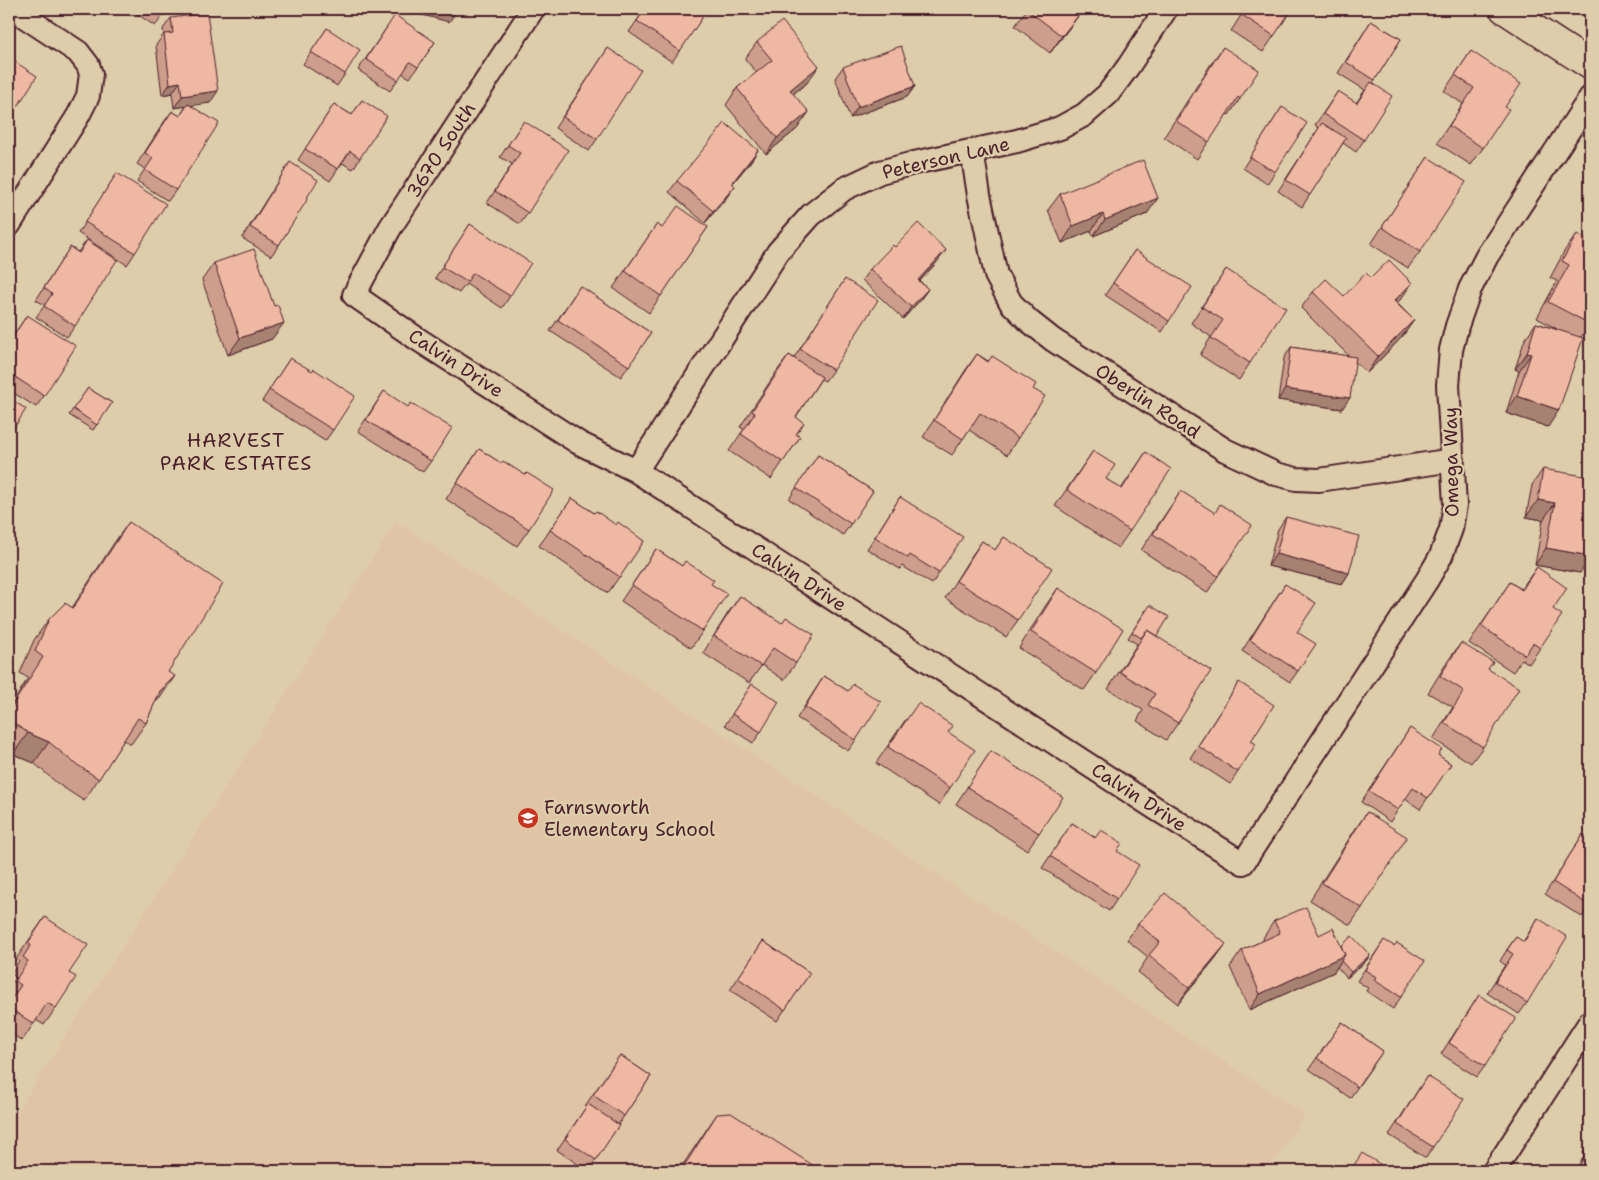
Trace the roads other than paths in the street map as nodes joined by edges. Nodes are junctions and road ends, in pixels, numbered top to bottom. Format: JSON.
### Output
{"nodes":[{"id":1,"x":13,"y":9,"type":"edge"},
{"id":2,"x":533,"y":9,"type":"edge"},
{"id":3,"x":1166,"y":9,"type":"edge"},
{"id":4,"x":1504,"y":9,"type":"edge"},
{"id":5,"x":1590,"y":65,"type":"edge"},
{"id":6,"x":1590,"y":98,"type":"edge"},
{"id":7,"x":972,"y":151,"type":"junction"},
{"id":8,"x":9,"y":225,"type":"edge"},
{"id":9,"x":354,"y":295,"type":"joint"},
{"id":10,"x":1453,"y":460,"type":"junction"},
{"id":11,"x":636,"y":471,"type":"junction"},
{"id":12,"x":1243,"y":863,"type":"joint"},
{"id":13,"x":1590,"y":1022,"type":"edge"},
{"id":14,"x":1494,"y":1171,"type":"edge"}],
"edges":[{"from":1,"to":8,"type":"street"},
{"from":2,"to":9,"type":"street","name":"3670 South"},
{"from":3,"to":7,"type":"street","name":"Peterson Lane"},
{"from":4,"to":5,"type":"street"},
{"from":6,"to":10,"type":"street","name":"Omega Way"},
{"from":7,"to":10,"type":"street","name":"Oberlin Road"},
{"from":7,"to":11,"type":"street","name":"Peterson Lane"},
{"from":9,"to":11,"type":"street","name":"Calvin Drive"},
{"from":10,"to":12,"type":"street","name":"Omega Way"},
{"from":11,"to":12,"type":"street","name":"Calvin Drive"},
{"from":13,"to":14,"type":"street"}]}
